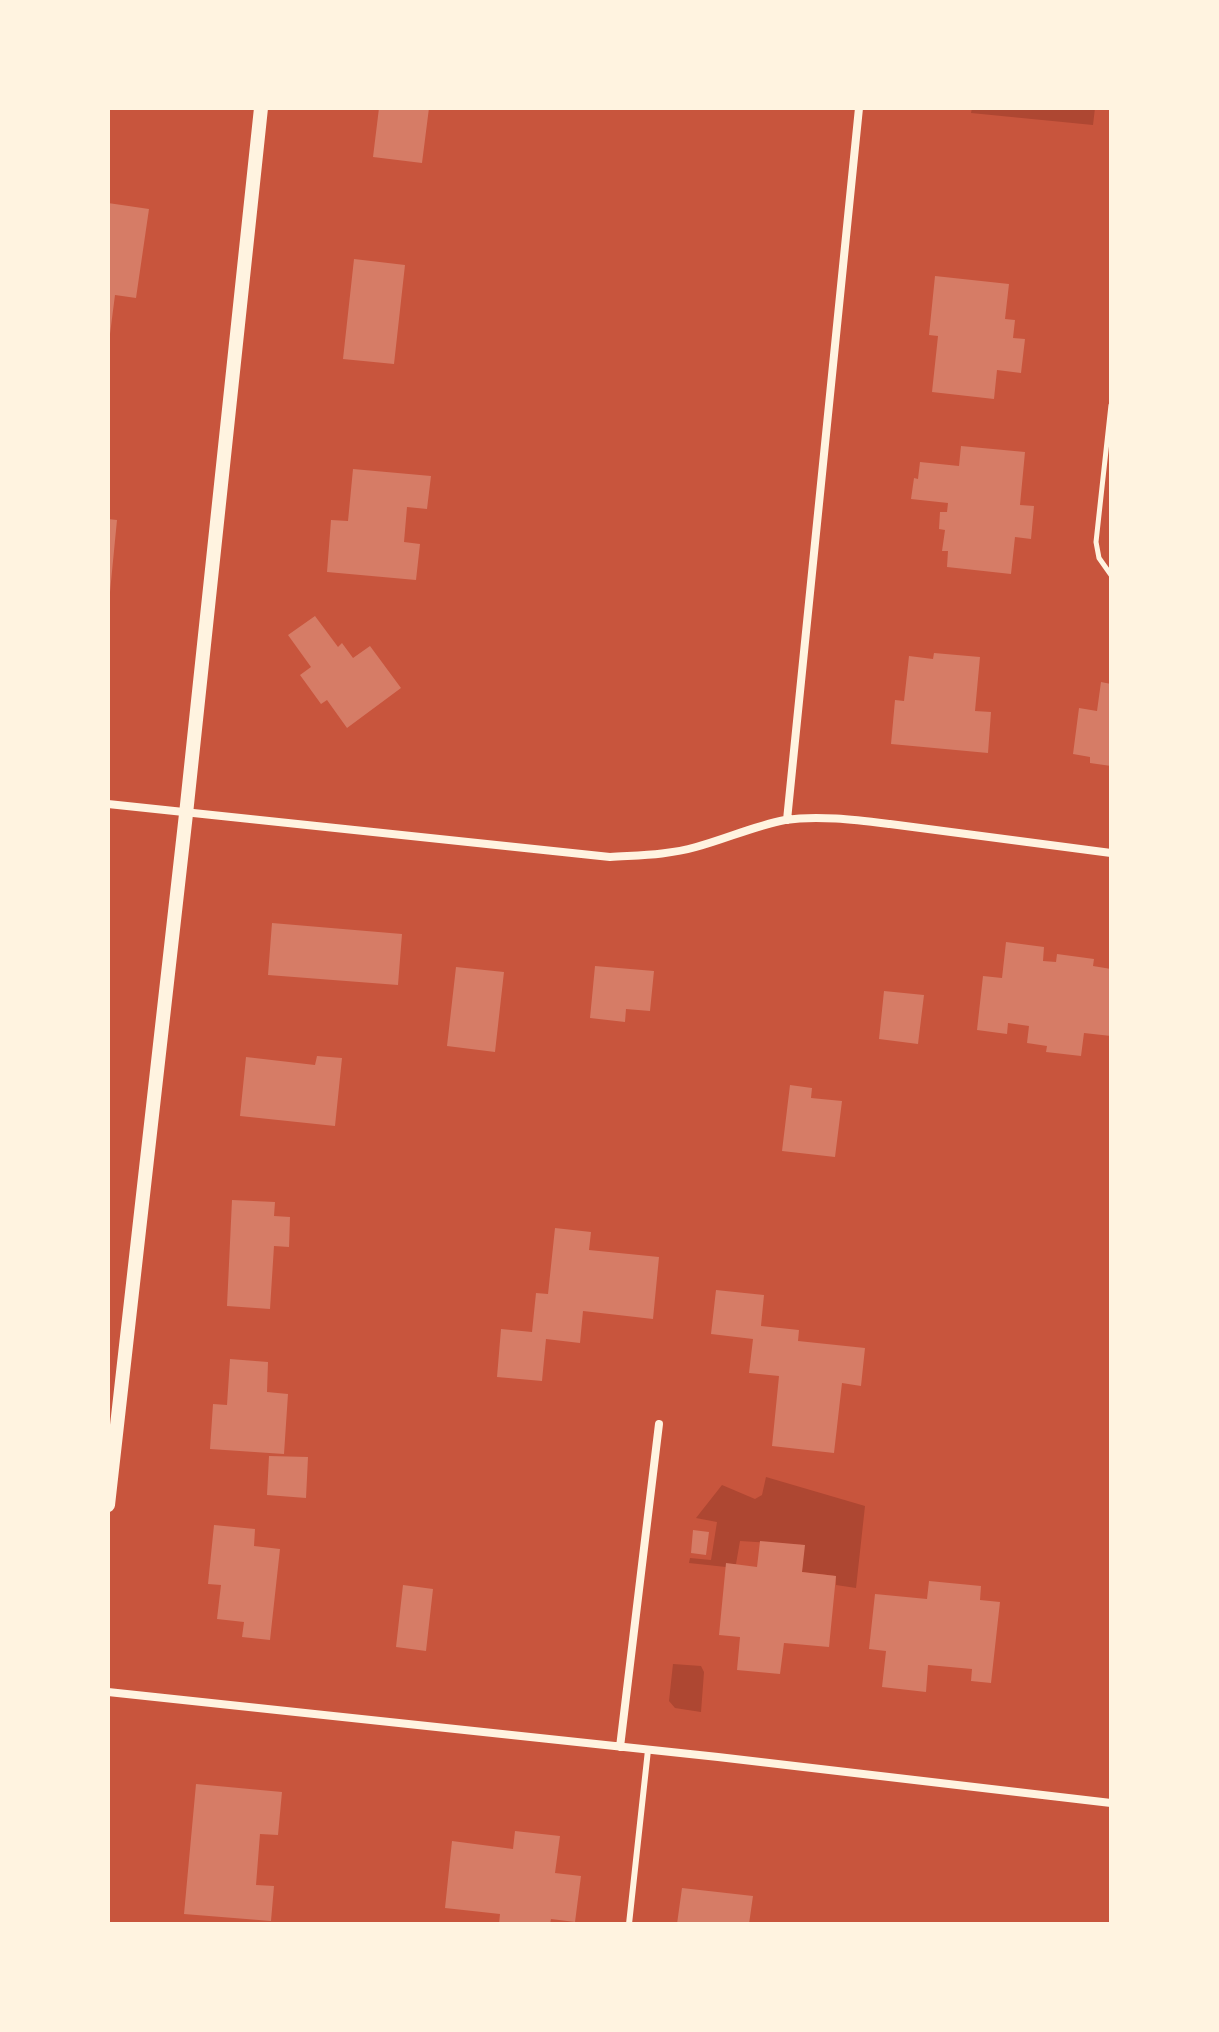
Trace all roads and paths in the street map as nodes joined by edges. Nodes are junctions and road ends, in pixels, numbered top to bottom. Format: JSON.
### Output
{"nodes":[{"id":1,"x":261,"y":108,"type":"edge"},
{"id":2,"x":859,"y":108,"type":"edge"},
{"id":3,"x":1111,"y":405,"type":"edge"},
{"id":4,"x":1111,"y":575,"type":"edge"},
{"id":5,"x":108,"y":804,"type":"edge"},
{"id":6,"x":186,"y":814,"type":"junction"},
{"id":7,"x":787,"y":820,"type":"junction"},
{"id":8,"x":1111,"y":853,"type":"edge"},
{"id":9,"x":659,"y":1424,"type":"dead end"},
{"id":10,"x":108,"y":1505,"type":"edge"},
{"id":11,"x":108,"y":1692,"type":"edge"},
{"id":12,"x":620,"y":1747,"type":"junction"},
{"id":13,"x":648,"y":1750,"type":"junction"},
{"id":14,"x":1111,"y":1803,"type":"edge"},
{"id":15,"x":629,"y":1924,"type":"edge"}],
"edges":[{"from":1,"to":6,"type":"street"},
{"from":2,"to":7,"type":"street"},
{"from":3,"to":4,"type":"path"},
{"from":5,"to":6,"type":"street"},
{"from":6,"to":7,"type":"street"},
{"from":6,"to":10,"type":"street"},
{"from":7,"to":8,"type":"street"},
{"from":9,"to":12,"type":"street"},
{"from":11,"to":12,"type":"street"},
{"from":12,"to":13,"type":"street"},
{"from":13,"to":14,"type":"street"},
{"from":13,"to":15,"type":"lane"}]}
